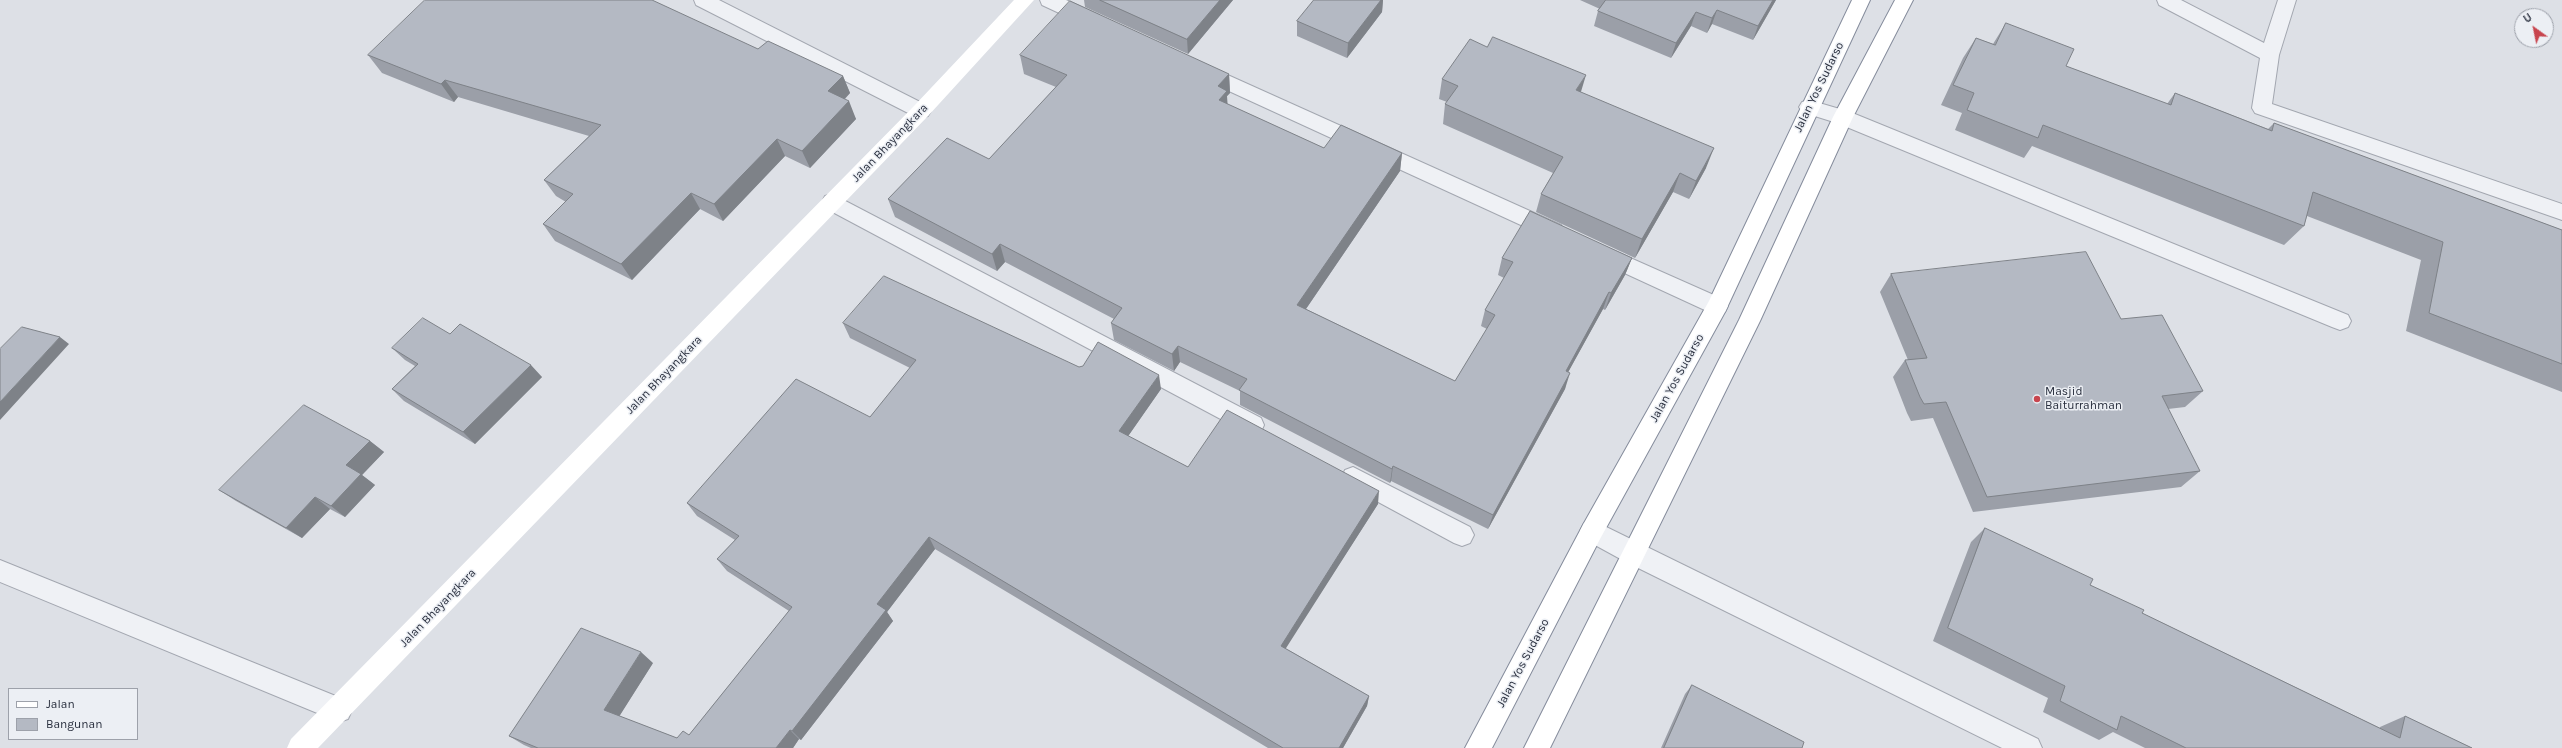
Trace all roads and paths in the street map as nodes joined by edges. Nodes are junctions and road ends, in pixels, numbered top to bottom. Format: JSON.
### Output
{"nodes":[{"id":1,"x":703,"y":0,"type":"edge"},
{"id":2,"x":1025,"y":0,"type":"edge"},
{"id":3,"x":1049,"y":0,"type":"edge"},
{"id":4,"x":1861,"y":0,"type":"edge"},
{"id":5,"x":2166,"y":0,"type":"edge"},
{"id":6,"x":2287,"y":0,"type":"edge"},
{"id":7,"x":1901,"y":1,"type":"edge"},
{"id":8,"x":1108,"y":27,"type":"edge"},
{"id":9,"x":2270,"y":55,"type":"junction"},
{"id":10,"x":1187,"y":63,"type":"edge"},
{"id":11,"x":1809,"y":107,"type":"junction"},
{"id":12,"x":922,"y":112,"type":"junction"},
{"id":13,"x":1843,"y":117,"type":"junction"},
{"id":14,"x":832,"y":202,"type":"junction"},
{"id":15,"x":2562,"y":212,"type":"edge"},
{"id":16,"x":1717,"y":306,"type":"junction"},
{"id":17,"x":2340,"y":321,"type":"dead end"},
{"id":18,"x":1273,"y":435,"type":"edge"},
{"id":19,"x":1336,"y":468,"type":"edge"},
{"id":20,"x":1592,"y":531,"type":"junction"},
{"id":21,"x":1462,"y":535,"type":"dead end"},
{"id":22,"x":1634,"y":554,"type":"junction"},
{"id":23,"x":0,"y":571,"type":"edge"},
{"id":24,"x":338,"y":710,"type":"junction"},
{"id":25,"x":300,"y":748,"type":"edge"},
{"id":26,"x":1478,"y":748,"type":"edge"},
{"id":27,"x":1537,"y":748,"type":"edge"},
{"id":28,"x":2029,"y":748,"type":"edge"}],
"edges":[{"from":1,"to":12,"type":"street"},
{"from":2,"to":12,"type":"main road","name":"Jalan Bhayangkara"},
{"from":3,"to":8,"type":"street"},
{"from":4,"to":11,"type":"main road","name":"Jalan Yos Sudarso"},
{"from":5,"to":9,"type":"street"},
{"from":6,"to":9,"type":"street"},
{"from":7,"to":13,"type":"main road"},
{"from":9,"to":15,"type":"street"},
{"from":10,"to":16,"type":"street"},
{"from":11,"to":13,"type":"street"},
{"from":11,"to":16,"type":"main road","name":"Jalan Yos Sudarso"},
{"from":12,"to":14,"type":"main road","name":"Jalan Bhayangkara"},
{"from":13,"to":17,"type":"street"},
{"from":13,"to":22,"type":"main road"},
{"from":14,"to":18,"type":"street"},
{"from":14,"to":24,"type":"main road","name":"Jalan Bhayangkara"},
{"from":16,"to":20,"type":"main road","name":"Jalan Yos Sudarso"},
{"from":19,"to":21,"type":"street"},
{"from":20,"to":22,"type":"street"},
{"from":20,"to":26,"type":"main road","name":"Jalan Yos Sudarso"},
{"from":22,"to":27,"type":"main road"},
{"from":22,"to":28,"type":"street"},
{"from":23,"to":24,"type":"street"},
{"from":24,"to":25,"type":"main road","name":"Jalan Bhayangkara"}]}
